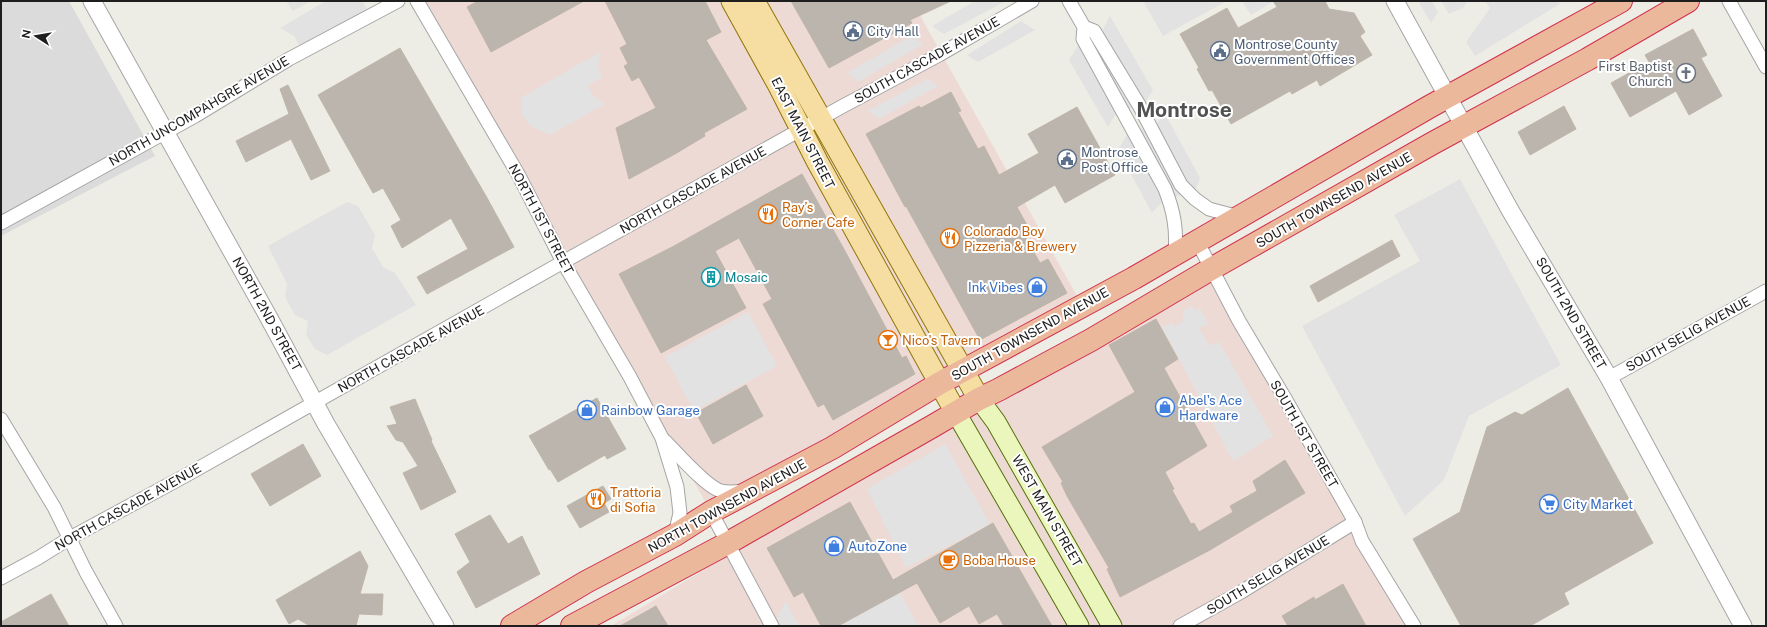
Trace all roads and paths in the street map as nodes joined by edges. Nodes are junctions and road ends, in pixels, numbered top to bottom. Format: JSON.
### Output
{"nodes":[{"id":1,"x":92,"y":1,"type":"edge"},
{"id":2,"x":398,"y":1,"type":"edge"},
{"id":3,"x":417,"y":1,"type":"edge"},
{"id":4,"x":732,"y":1,"type":"edge"},
{"id":5,"x":754,"y":1,"type":"edge"},
{"id":6,"x":1032,"y":1,"type":"edge"},
{"id":7,"x":1069,"y":1,"type":"edge"},
{"id":8,"x":1395,"y":1,"type":"edge"},
{"id":9,"x":1621,"y":1,"type":"edge"},
{"id":10,"x":1688,"y":1,"type":"edge"},
{"id":11,"x":1729,"y":1,"type":"edge"},
{"id":12,"x":1084,"y":27,"type":"junction"},
{"id":13,"x":1766,"y":67,"type":"edge"},
{"id":14,"x":1448,"y":97,"type":"junction"},
{"id":15,"x":821,"y":119,"type":"junction"},
{"id":16,"x":1464,"y":127,"type":"junction"},
{"id":17,"x":801,"y":130,"type":"junction"},
{"id":18,"x":165,"y":132,"type":"junction"},
{"id":19,"x":1239,"y":217,"type":"junction"},
{"id":20,"x":1,"y":223,"type":"edge"},
{"id":21,"x":1197,"y":241,"type":"junction"},
{"id":22,"x":1175,"y":254,"type":"junction"},
{"id":23,"x":563,"y":262,"type":"junction"},
{"id":24,"x":1212,"y":270,"type":"junction"},
{"id":25,"x":1766,"y":290,"type":"edge"},
{"id":26,"x":962,"y":372,"type":"junction"},
{"id":27,"x":1609,"y":378,"type":"junction"},
{"id":28,"x":940,"y":383,"type":"junction"},
{"id":29,"x":979,"y":399,"type":"junction"},
{"id":30,"x":315,"y":402,"type":"junction"},
{"id":31,"x":955,"y":411,"type":"junction"},
{"id":32,"x":1,"y":419,"type":"edge"},
{"id":33,"x":662,"y":438,"type":"junction"},
{"id":34,"x":755,"y":489,"type":"junction"},
{"id":35,"x":712,"y":512,"type":"junction"},
{"id":36,"x":1355,"y":522,"type":"junction"},
{"id":37,"x":675,"y":535,"type":"junction"},
{"id":38,"x":70,"y":538,"type":"junction"},
{"id":39,"x":728,"y":543,"type":"junction"},
{"id":40,"x":1,"y":578,"type":"edge"},
{"id":41,"x":116,"y":626,"type":"edge"},
{"id":42,"x":445,"y":626,"type":"edge"},
{"id":43,"x":512,"y":626,"type":"edge"},
{"id":44,"x":572,"y":626,"type":"edge"},
{"id":45,"x":772,"y":626,"type":"edge"},
{"id":46,"x":1079,"y":626,"type":"edge"},
{"id":47,"x":1112,"y":626,"type":"edge"},
{"id":48,"x":1180,"y":626,"type":"edge"},
{"id":49,"x":1414,"y":626,"type":"edge"},
{"id":50,"x":1743,"y":626,"type":"edge"}],
"edges":[{"from":1,"to":18,"type":"street","name":"NORTH 2ND STREET"},
{"from":2,"to":18,"type":"street","name":"NORTH UNCOMPAHGRE AVENUE"},
{"from":3,"to":23,"type":"street","name":"NORTH 1ST STREET"},
{"from":4,"to":17,"type":"main road","name":"EAST MAIN STREET"},
{"from":5,"to":15,"type":"main road","name":"EAST MAIN STREET"},
{"from":6,"to":15,"type":"street","name":"SOUTH CASCADE AVENUE"},
{"from":7,"to":12,"type":"street"},
{"from":8,"to":14,"type":"street","name":"SOUTH 2ND STREET"},
{"from":9,"to":14,"type":"highway","name":"SOUTH TOWNSEND AVENUE"},
{"from":10,"to":16,"type":"highway","name":"SOUTH TOWNSEND AVENUE"},
{"from":11,"to":13,"type":"street"},
{"from":12,"to":19,"type":"street"},
{"from":12,"to":22,"type":"street"},
{"from":14,"to":16,"type":"street","name":"SOUTH 2ND STREET"},
{"from":14,"to":19,"type":"highway","name":"SOUTH TOWNSEND AVENUE"},
{"from":15,"to":17,"type":"street","name":"NORTH CASCADE AVENUE"},
{"from":15,"to":26,"type":"main road","name":"EAST MAIN STREET"},
{"from":16,"to":24,"type":"highway","name":"SOUTH TOWNSEND AVENUE"},
{"from":16,"to":27,"type":"street","name":"SOUTH 2ND STREET"},
{"from":17,"to":23,"type":"street","name":"NORTH CASCADE AVENUE"},
{"from":17,"to":28,"type":"main road","name":"EAST MAIN STREET"},
{"from":18,"to":20,"type":"street","name":"NORTH UNCOMPAHGRE AVENUE"},
{"from":18,"to":30,"type":"street","name":"NORTH 2ND STREET"},
{"from":19,"to":21,"type":"highway","name":"SOUTH TOWNSEND AVENUE"},
{"from":21,"to":22,"type":"highway","name":"SOUTH TOWNSEND AVENUE"},
{"from":21,"to":24,"type":"street","name":"SOUTH 1ST STREET"},
{"from":22,"to":26,"type":"highway","name":"SOUTH TOWNSEND AVENUE"},
{"from":23,"to":30,"type":"street","name":"NORTH CASCADE AVENUE"},
{"from":23,"to":33,"type":"street","name":"NORTH 1ST STREET"},
{"from":24,"to":29,"type":"highway","name":"SOUTH TOWNSEND AVENUE"},
{"from":24,"to":36,"type":"street","name":"SOUTH 1ST STREET"},
{"from":25,"to":27,"type":"street","name":"SOUTH SELIG AVENUE"},
{"from":26,"to":28,"type":"highway","name":"SOUTH TOWNSEND AVENUE"},
{"from":26,"to":29,"type":"main road","name":"EAST MAIN STREET"},
{"from":27,"to":50,"type":"street","name":"SOUTH 2ND STREET"},
{"from":28,"to":31,"type":"main road","name":"EAST MAIN STREET"},
{"from":28,"to":34,"type":"highway","name":"NORTH TOWNSEND AVENUE"},
{"from":29,"to":31,"type":"highway"},
{"from":29,"to":47,"type":"main road","name":"WEST MAIN STREET"},
{"from":30,"to":38,"type":"street","name":"NORTH CASCADE AVENUE"},
{"from":30,"to":42,"type":"street","name":"NORTH 2ND STREET"},
{"from":31,"to":39,"type":"highway"},
{"from":31,"to":46,"type":"main road"},
{"from":32,"to":38,"type":"street"},
{"from":33,"to":34,"type":"street","name":"NORTH 1ST STREET"},
{"from":33,"to":37,"type":"street","name":"NORTH 1ST STREET"},
{"from":34,"to":35,"type":"highway","name":"NORTH TOWNSEND AVENUE"},
{"from":35,"to":37,"type":"highway","name":"NORTH TOWNSEND AVENUE"},
{"from":35,"to":39,"type":"street"},
{"from":36,"to":48,"type":"street","name":"SOUTH SELIG AVENUE"},
{"from":36,"to":49,"type":"street","name":"SOUTH 1ST STREET"},
{"from":37,"to":43,"type":"highway","name":"NORTH TOWNSEND AVENUE"},
{"from":38,"to":40,"type":"street","name":"NORTH CASCADE AVENUE"},
{"from":38,"to":41,"type":"street"},
{"from":39,"to":44,"type":"highway"},
{"from":39,"to":45,"type":"street"}]}
